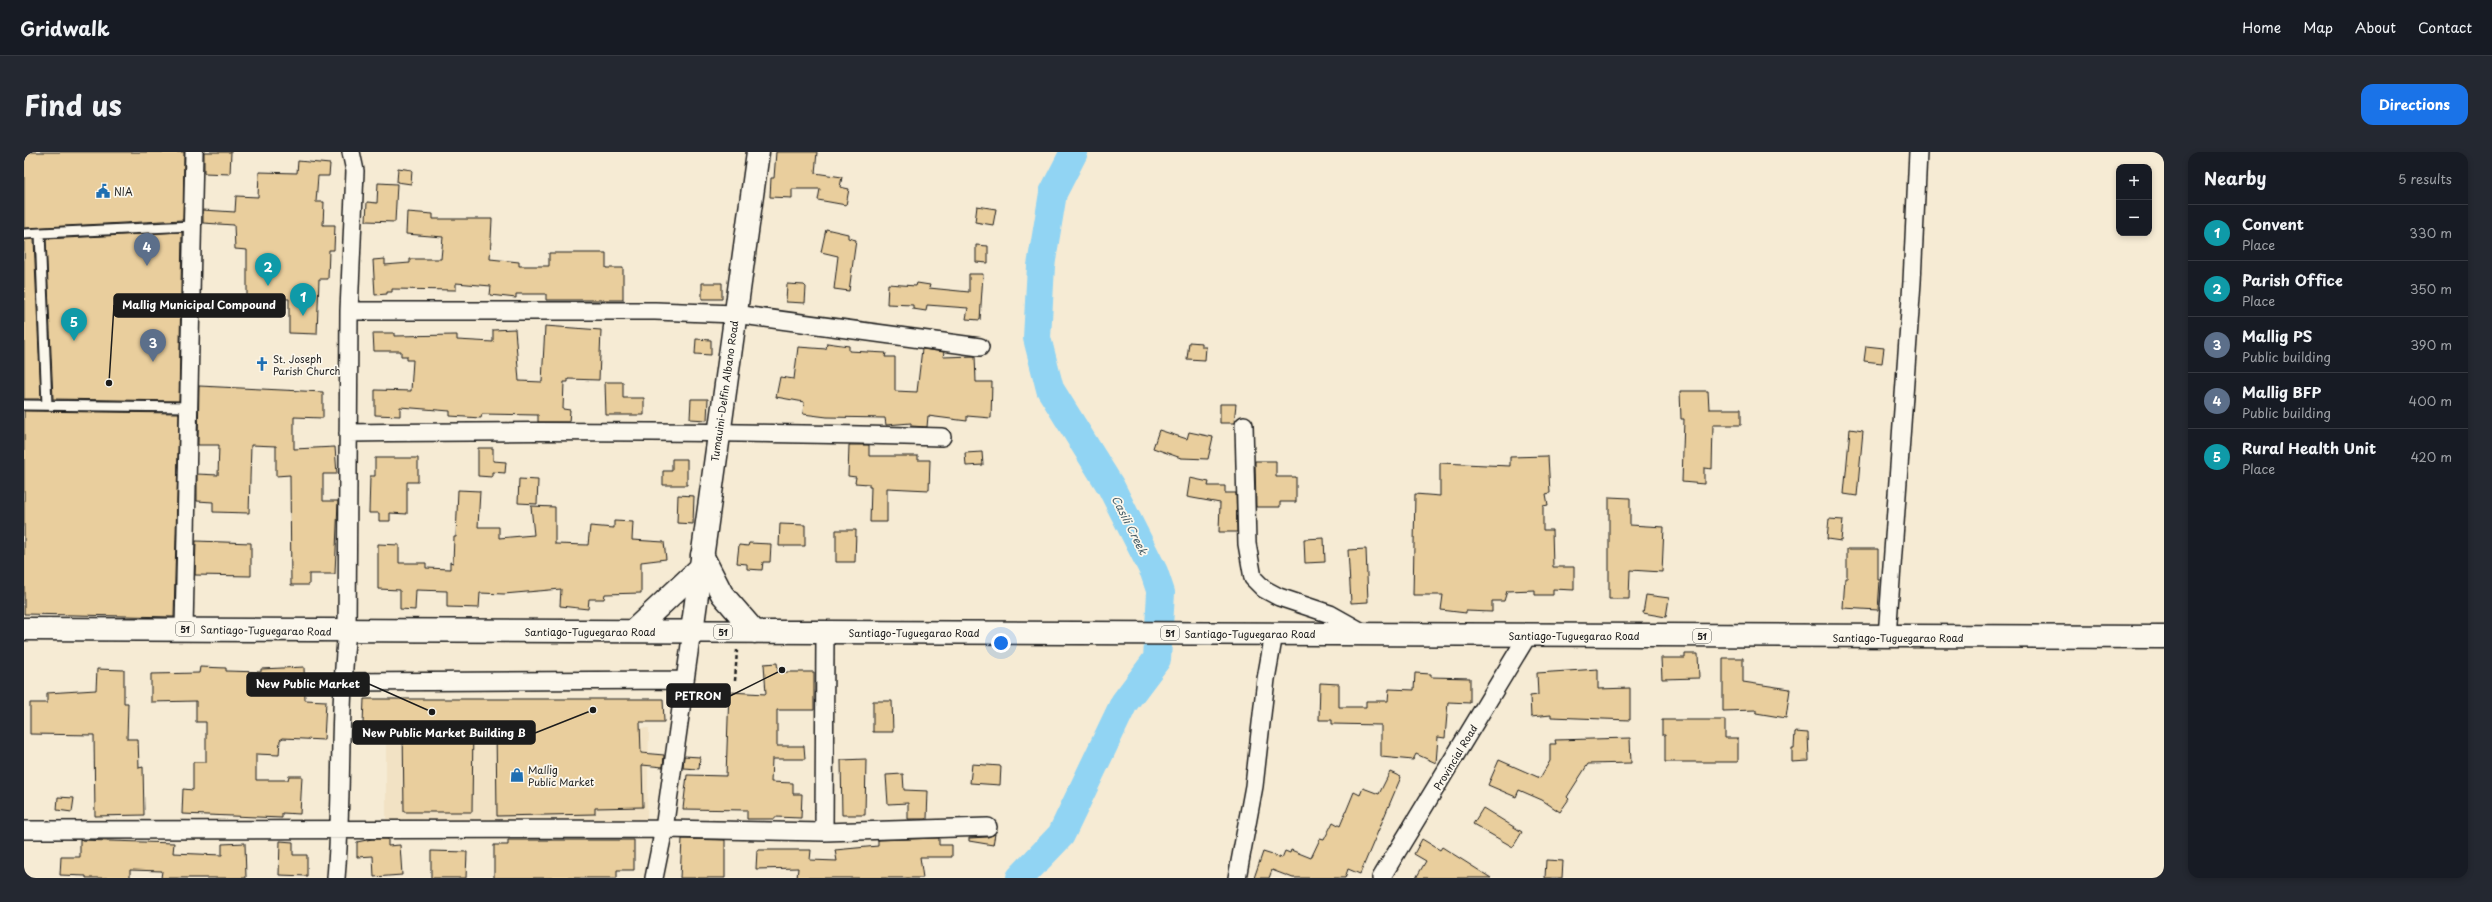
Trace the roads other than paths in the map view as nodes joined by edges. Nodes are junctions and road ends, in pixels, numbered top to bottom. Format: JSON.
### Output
{"nodes":[{"id":1,"x":194,"y":152,"type":"edge"},
{"id":2,"x":351,"y":152,"type":"edge"},
{"id":3,"x":758,"y":152,"type":"edge"},
{"id":4,"x":1918,"y":152,"type":"edge"},
{"id":5,"x":192,"y":226,"type":"junction"},
{"id":6,"x":40,"y":233,"type":"junction"},
{"id":7,"x":24,"y":234,"type":"edge"},
{"id":8,"x":349,"y":311,"type":"junction"},
{"id":9,"x":735,"y":314,"type":"junction"},
{"id":10,"x":980,"y":347,"type":"dead end"},
{"id":11,"x":24,"y":405,"type":"edge"},
{"id":12,"x":47,"y":405,"type":"junction"},
{"id":13,"x":190,"y":407,"type":"junction"},
{"id":14,"x":1244,"y":425,"type":"dead end"},
{"id":15,"x":719,"y":431,"type":"junction"},
{"id":16,"x":348,"y":433,"type":"junction"},
{"id":17,"x":942,"y":437,"type":"dead end"},
{"id":18,"x":701,"y":562,"type":"junction"},
{"id":19,"x":24,"y":629,"type":"edge"},
{"id":20,"x":184,"y":629,"type":"junction"},
{"id":21,"x":346,"y":631,"type":"junction"},
{"id":22,"x":633,"y":631,"type":"junction"},
{"id":23,"x":692,"y":631,"type":"junction"},
{"id":24,"x":746,"y":632,"type":"junction"},
{"id":25,"x":825,"y":632,"type":"junction"},
{"id":26,"x":1364,"y":633,"type":"junction"},
{"id":27,"x":1274,"y":634,"type":"junction"},
{"id":28,"x":1528,"y":635,"type":"junction"},
{"id":29,"x":1887,"y":637,"type":"junction"},
{"id":30,"x":2164,"y":637,"type":"edge"},
{"id":31,"x":685,"y":680,"type":"junction"},
{"id":32,"x":341,"y":682,"type":"junction"},
{"id":33,"x":988,"y":827,"type":"dead end"},
{"id":34,"x":664,"y":829,"type":"junction"},
{"id":35,"x":24,"y":830,"type":"edge"},
{"id":36,"x":340,"y":830,"type":"junction"},
{"id":37,"x":824,"y":832,"type":"junction"},
{"id":38,"x":336,"y":878,"type":"edge"},
{"id":39,"x":654,"y":878,"type":"edge"},
{"id":40,"x":1237,"y":878,"type":"edge"},
{"id":41,"x":1381,"y":878,"type":"edge"}],
"edges":[{"from":1,"to":5,"type":"street"},
{"from":2,"to":8,"type":"street"},
{"from":3,"to":9,"type":"main road","name":"Tumauini-Delfin Albano Road"},
{"from":4,"to":29,"type":"street"},
{"from":5,"to":6,"type":"lane"},
{"from":5,"to":13,"type":"street"},
{"from":6,"to":7,"type":"lane"},
{"from":6,"to":12,"type":"lane"},
{"from":8,"to":9,"type":"street"},
{"from":8,"to":16,"type":"street"},
{"from":9,"to":10,"type":"street"},
{"from":9,"to":15,"type":"main road","name":"Tumauini-Delfin Albano Road"},
{"from":11,"to":12,"type":"lane"},
{"from":12,"to":13,"type":"lane"},
{"from":13,"to":20,"type":"street"},
{"from":14,"to":26,"type":"street"},
{"from":15,"to":16,"type":"street"},
{"from":15,"to":17,"type":"street"},
{"from":15,"to":18,"type":"main road","name":"Tumauini-Delfin Albano Road"},
{"from":16,"to":21,"type":"street"},
{"from":18,"to":22,"type":"main road"},
{"from":18,"to":23,"type":"main road","name":"Tumauini-Delfin Albano Road"},
{"from":18,"to":24,"type":"main road"},
{"from":19,"to":20,"type":"main road","name":"Santiago-Tuguegarao Road","number":"51"},
{"from":20,"to":21,"type":"main road","name":"Santiago-Tuguegarao Road","number":"51"},
{"from":21,"to":22,"type":"main road","name":"Santiago-Tuguegarao Road","number":"51"},
{"from":21,"to":32,"type":"street"},
{"from":22,"to":23,"type":"main road","name":"Santiago-Tuguegarao Road","number":"51"},
{"from":23,"to":24,"type":"main road","name":"Santiago-Tuguegarao Road","number":"51"},
{"from":23,"to":31,"type":"street"},
{"from":24,"to":25,"type":"main road","name":"Santiago-Tuguegarao Road","number":"51"},
{"from":25,"to":27,"type":"main road","name":"Santiago-Tuguegarao Road","number":"51"},
{"from":25,"to":37,"type":"street"},
{"from":26,"to":27,"type":"main road","name":"Santiago-Tuguegarao Road","number":"51"},
{"from":26,"to":28,"type":"main road","name":"Santiago-Tuguegarao Road","number":"51"},
{"from":27,"to":40,"type":"street"},
{"from":28,"to":29,"type":"main road","name":"Santiago-Tuguegarao Road","number":"51"},
{"from":28,"to":41,"type":"street","name":"Provincial Road"},
{"from":29,"to":30,"type":"main road","name":"Santiago-Tuguegarao Road","number":"51"},
{"from":31,"to":32,"type":"street"},
{"from":31,"to":34,"type":"street"},
{"from":32,"to":36,"type":"street"},
{"from":33,"to":37,"type":"street"},
{"from":34,"to":36,"type":"street"},
{"from":34,"to":37,"type":"street"},
{"from":34,"to":39,"type":"street"},
{"from":35,"to":36,"type":"street"},
{"from":36,"to":38,"type":"street"}]}
